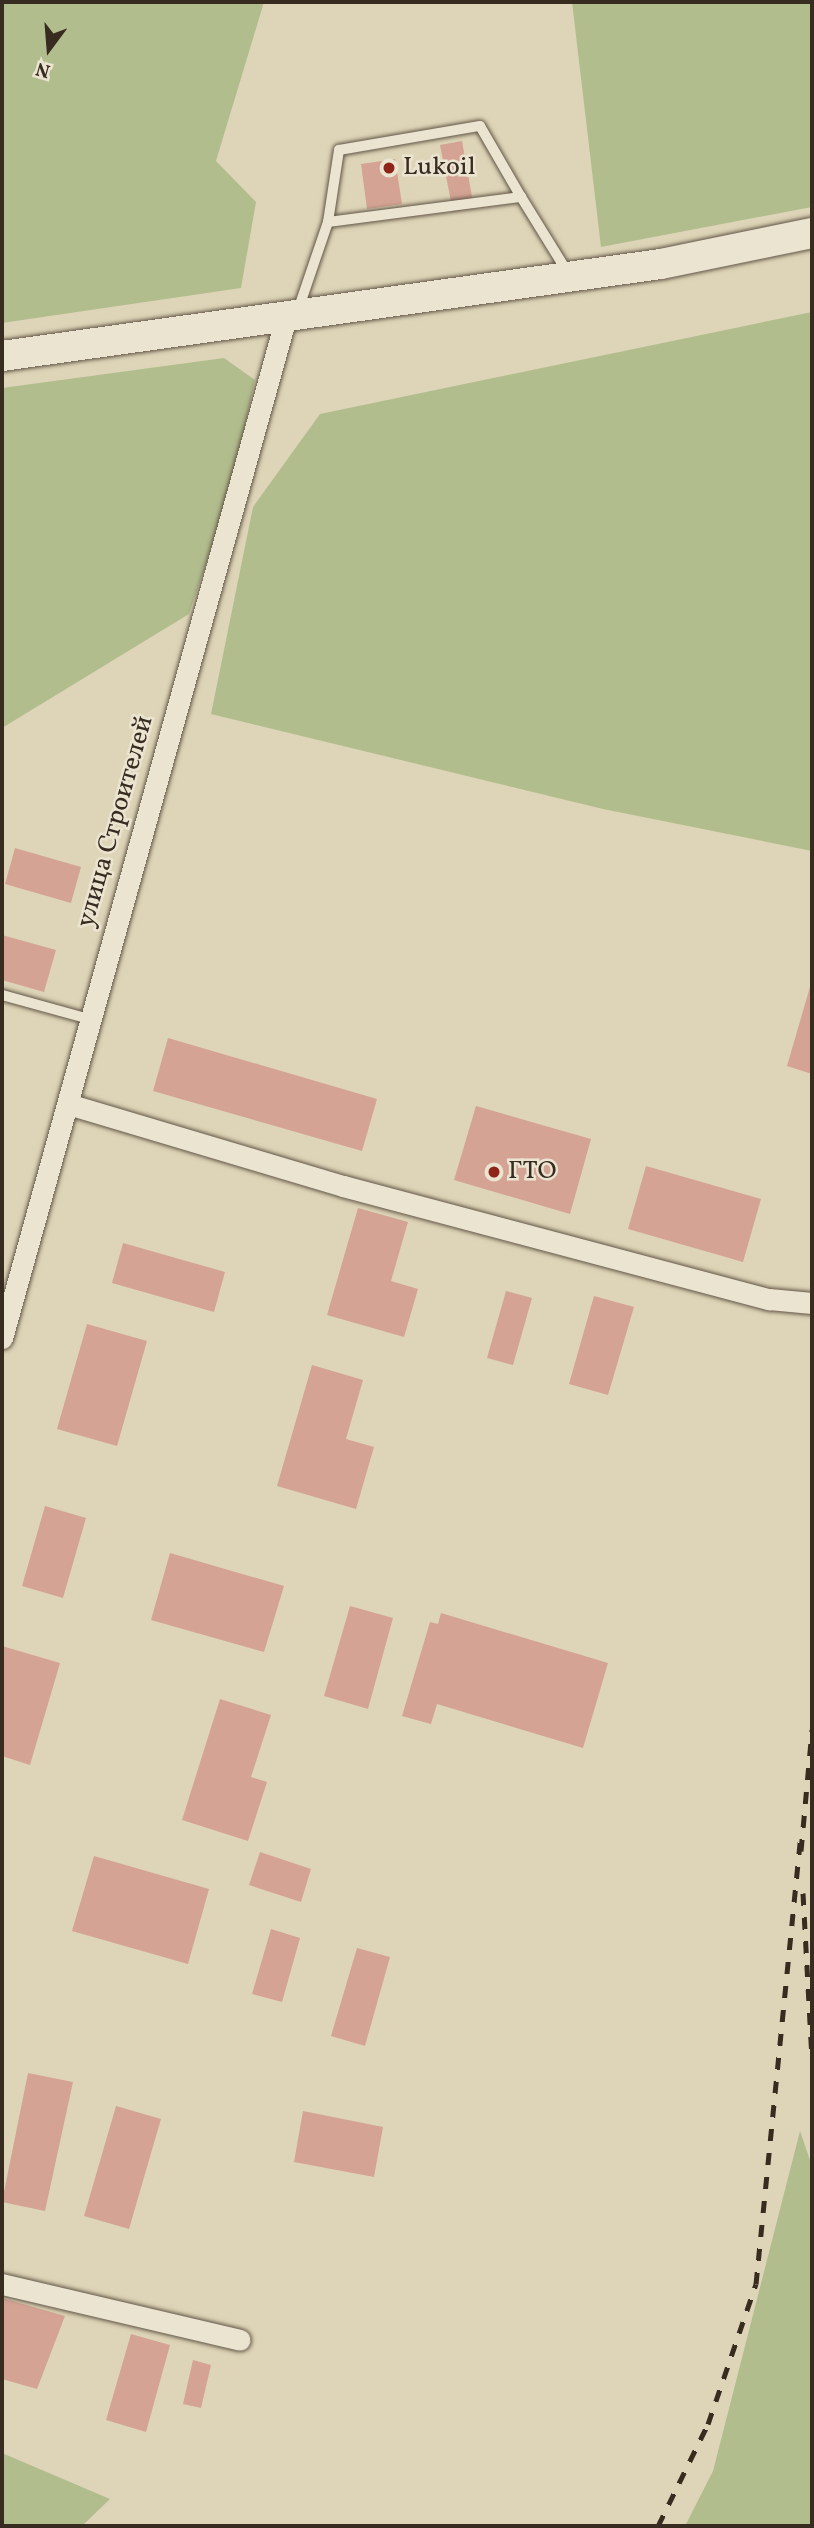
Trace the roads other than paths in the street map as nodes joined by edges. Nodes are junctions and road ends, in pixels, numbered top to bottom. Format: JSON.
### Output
{"nodes":[{"id":1,"x":521,"y":197,"type":"junction"},
{"id":2,"x":328,"y":222,"type":"junction"},
{"id":3,"x":812,"y":233,"type":"edge"},
{"id":4,"x":572,"y":278,"type":"junction"},
{"id":5,"x":289,"y":321,"type":"junction"},
{"id":6,"x":2,"y":356,"type":"edge"},
{"id":7,"x":2,"y":995,"type":"edge"},
{"id":8,"x":89,"y":1019,"type":"junction"},
{"id":9,"x":68,"y":1104,"type":"junction"},
{"id":10,"x":812,"y":1303,"type":"edge"},
{"id":11,"x":2,"y":1338,"type":"edge"},
{"id":12,"x":2,"y":2284,"type":"edge"},
{"id":13,"x":240,"y":2340,"type":"dead end"}],
"edges":[{"from":1,"to":2,"type":"lane"},
{"from":1,"to":2,"type":"lane"},
{"from":1,"to":4,"type":"lane"},
{"from":2,"to":5,"type":"lane"},
{"from":3,"to":4,"type":"street"},
{"from":4,"to":5,"type":"street"},
{"from":5,"to":6,"type":"street"},
{"from":5,"to":8,"type":"street","name":"улица Строителей"},
{"from":7,"to":8,"type":"lane"},
{"from":8,"to":9,"type":"street","name":"улица Строителей"},
{"from":9,"to":10,"type":"street"},
{"from":9,"to":11,"type":"street","name":"улица Строителей"},
{"from":12,"to":13,"type":"street"}]}
